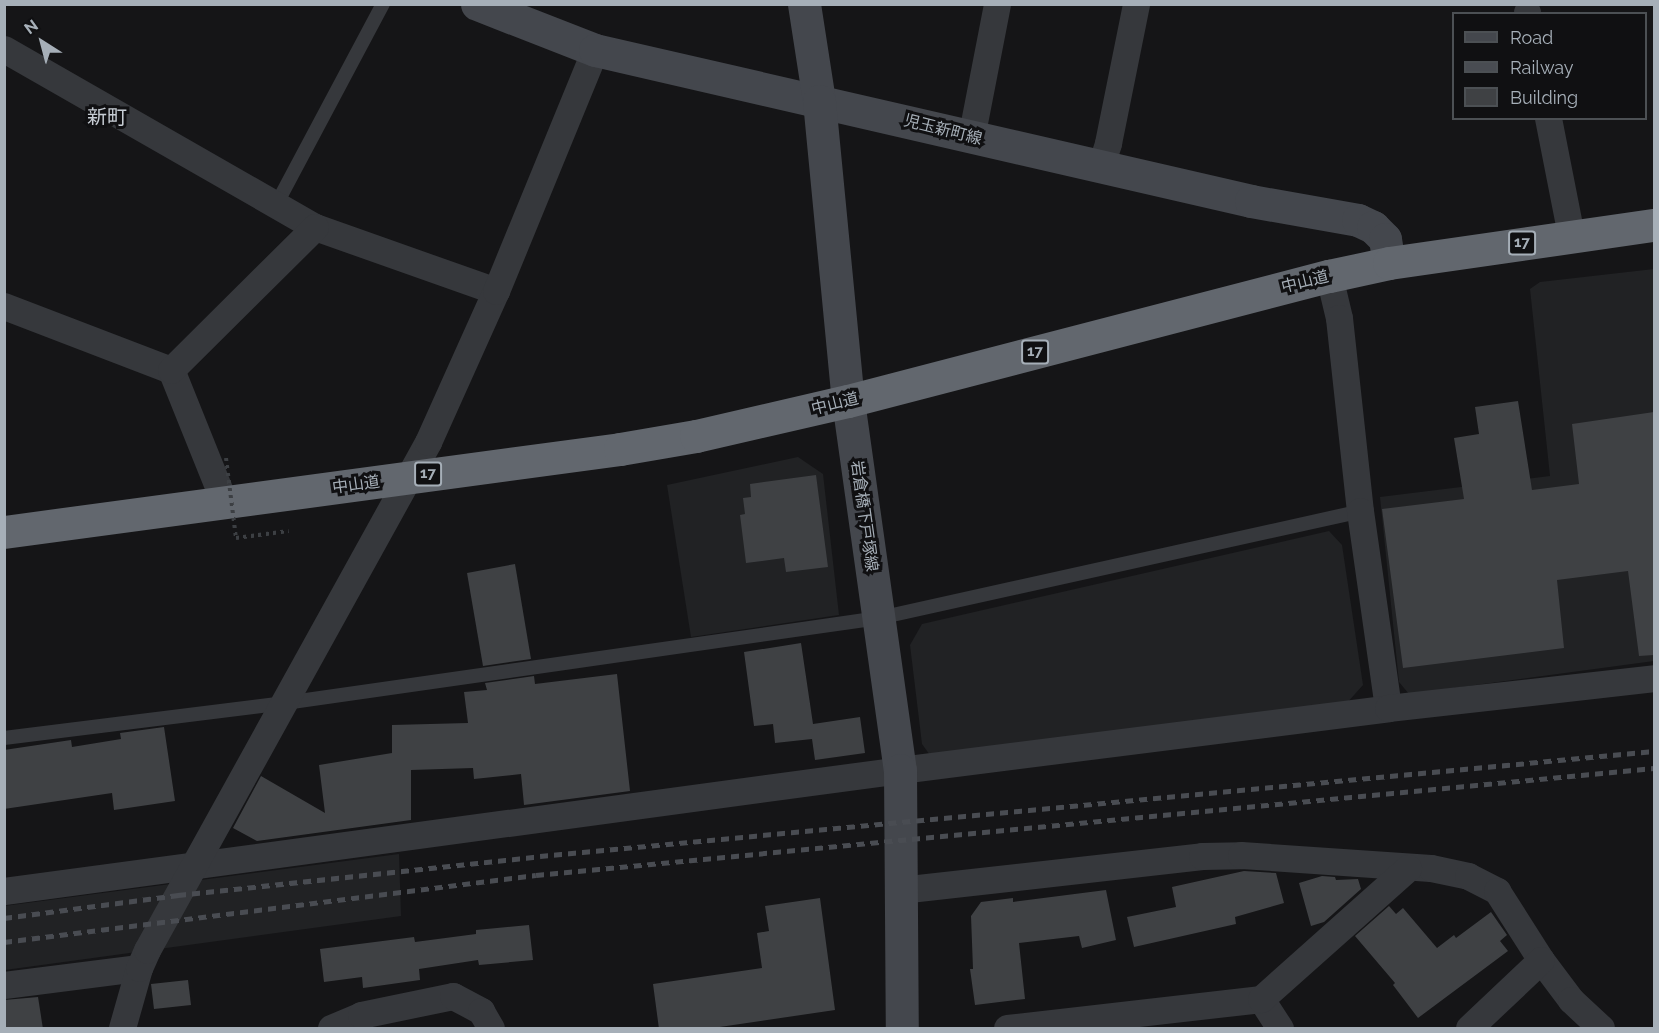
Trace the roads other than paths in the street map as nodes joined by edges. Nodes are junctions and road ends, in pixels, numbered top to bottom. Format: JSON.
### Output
{"nodes":[{"id":1,"x":383,"y":4,"type":"edge"},
{"id":2,"x":477,"y":4,"type":"edge"},
{"id":3,"x":804,"y":4,"type":"edge"},
{"id":4,"x":997,"y":4,"type":"edge"},
{"id":5,"x":1136,"y":4,"type":"edge"},
{"id":6,"x":4,"y":49,"type":"edge"},
{"id":7,"x":595,"y":50,"type":"junction"},
{"id":8,"x":819,"y":101,"type":"junction"},
{"id":9,"x":1548,"y":120,"type":"edge"},
{"id":10,"x":971,"y":138,"type":"junction"},
{"id":11,"x":1101,"y":165,"type":"junction"},
{"id":12,"x":276,"y":205,"type":"junction"},
{"id":13,"x":1654,"y":225,"type":"edge"},
{"id":14,"x":315,"y":227,"type":"junction"},
{"id":15,"x":1571,"y":235,"type":"junction"},
{"id":16,"x":1389,"y":262,"type":"junction"},
{"id":17,"x":1329,"y":276,"type":"junction"},
{"id":18,"x":496,"y":291,"type":"junction"},
{"id":19,"x":4,"y":306,"type":"edge"},
{"id":20,"x":171,"y":370,"type":"junction"},
{"id":21,"x":848,"y":401,"type":"junction"},
{"id":22,"x":410,"y":477,"type":"junction"},
{"id":23,"x":225,"y":504,"type":"junction"},
{"id":24,"x":1360,"y":511,"type":"junction"},
{"id":25,"x":4,"y":532,"type":"edge"},
{"id":26,"x":879,"y":618,"type":"junction"},
{"id":27,"x":1654,"y":678,"type":"edge"},
{"id":28,"x":285,"y":704,"type":"junction"},
{"id":29,"x":1388,"y":708,"type":"junction"},
{"id":30,"x":4,"y":738,"type":"edge"},
{"id":31,"x":900,"y":770,"type":"junction"},
{"id":32,"x":196,"y":866,"type":"junction"},
{"id":33,"x":1408,"y":868,"type":"junction"},
{"id":34,"x":900,"y":890,"type":"junction"},
{"id":35,"x":4,"y":891,"type":"edge"},
{"id":36,"x":1541,"y":960,"type":"junction"},
{"id":37,"x":139,"y":968,"type":"junction"},
{"id":38,"x":4,"y":985,"type":"edge"},
{"id":39,"x":1261,"y":999,"type":"junction"},
{"id":40,"x":122,"y":1029,"type":"edge"},
{"id":41,"x":331,"y":1029,"type":"edge"},
{"id":42,"x":491,"y":1029,"type":"edge"},
{"id":43,"x":902,"y":1029,"type":"edge"},
{"id":44,"x":1007,"y":1029,"type":"edge"},
{"id":45,"x":1280,"y":1029,"type":"edge"},
{"id":46,"x":1469,"y":1029,"type":"edge"},
{"id":47,"x":1601,"y":1029,"type":"edge"}],
"edges":[{"from":1,"to":12,"type":"lane"},
{"from":2,"to":7,"type":"street","name":"児玉新町線"},
{"from":3,"to":8,"type":"street","name":"岩倉橋下戸塚線"},
{"from":4,"to":10,"type":"street"},
{"from":5,"to":11,"type":"street"},
{"from":6,"to":12,"type":"street"},
{"from":7,"to":8,"type":"street","name":"児玉新町線"},
{"from":7,"to":18,"type":"street"},
{"from":8,"to":10,"type":"street","name":"児玉新町線"},
{"from":8,"to":21,"type":"street","name":"岩倉橋下戸塚線"},
{"from":9,"to":15,"type":"street"},
{"from":10,"to":11,"type":"street","name":"児玉新町線"},
{"from":11,"to":16,"type":"street","name":"児玉新町線"},
{"from":12,"to":14,"type":"street"},
{"from":13,"to":15,"type":"highway","name":"中山道","number":"17"},
{"from":14,"to":18,"type":"street"},
{"from":14,"to":20,"type":"street"},
{"from":15,"to":16,"type":"highway","name":"中山道","number":"17"},
{"from":16,"to":17,"type":"highway","name":"中山道","number":"17"},
{"from":17,"to":21,"type":"highway","name":"中山道","number":"17"},
{"from":17,"to":24,"type":"street"},
{"from":18,"to":22,"type":"street"},
{"from":19,"to":20,"type":"street"},
{"from":20,"to":23,"type":"street"},
{"from":21,"to":22,"type":"highway","name":"中山道","number":"17"},
{"from":21,"to":26,"type":"street","name":"岩倉橋下戸塚線"},
{"from":22,"to":23,"type":"highway","name":"中山道","number":"17"},
{"from":22,"to":28,"type":"street"},
{"from":23,"to":25,"type":"highway","name":"中山道","number":"17"},
{"from":24,"to":26,"type":"lane"},
{"from":24,"to":29,"type":"street"},
{"from":26,"to":28,"type":"lane"},
{"from":26,"to":31,"type":"street","name":"岩倉橋下戸塚線"},
{"from":27,"to":29,"type":"street"},
{"from":28,"to":30,"type":"lane"},
{"from":28,"to":32,"type":"street"},
{"from":29,"to":31,"type":"street"},
{"from":31,"to":32,"type":"street"},
{"from":31,"to":34,"type":"street","name":"岩倉橋下戸塚線"},
{"from":32,"to":35,"type":"street"},
{"from":32,"to":37,"type":"street"},
{"from":33,"to":34,"type":"street"},
{"from":33,"to":36,"type":"street"},
{"from":33,"to":39,"type":"street"},
{"from":34,"to":43,"type":"street","name":"岩倉橋下戸塚線"},
{"from":36,"to":46,"type":"street"},
{"from":36,"to":47,"type":"street"},
{"from":37,"to":38,"type":"street"},
{"from":37,"to":40,"type":"street"},
{"from":39,"to":44,"type":"street"},
{"from":39,"to":45,"type":"street"},
{"from":41,"to":42,"type":"street"}]}
